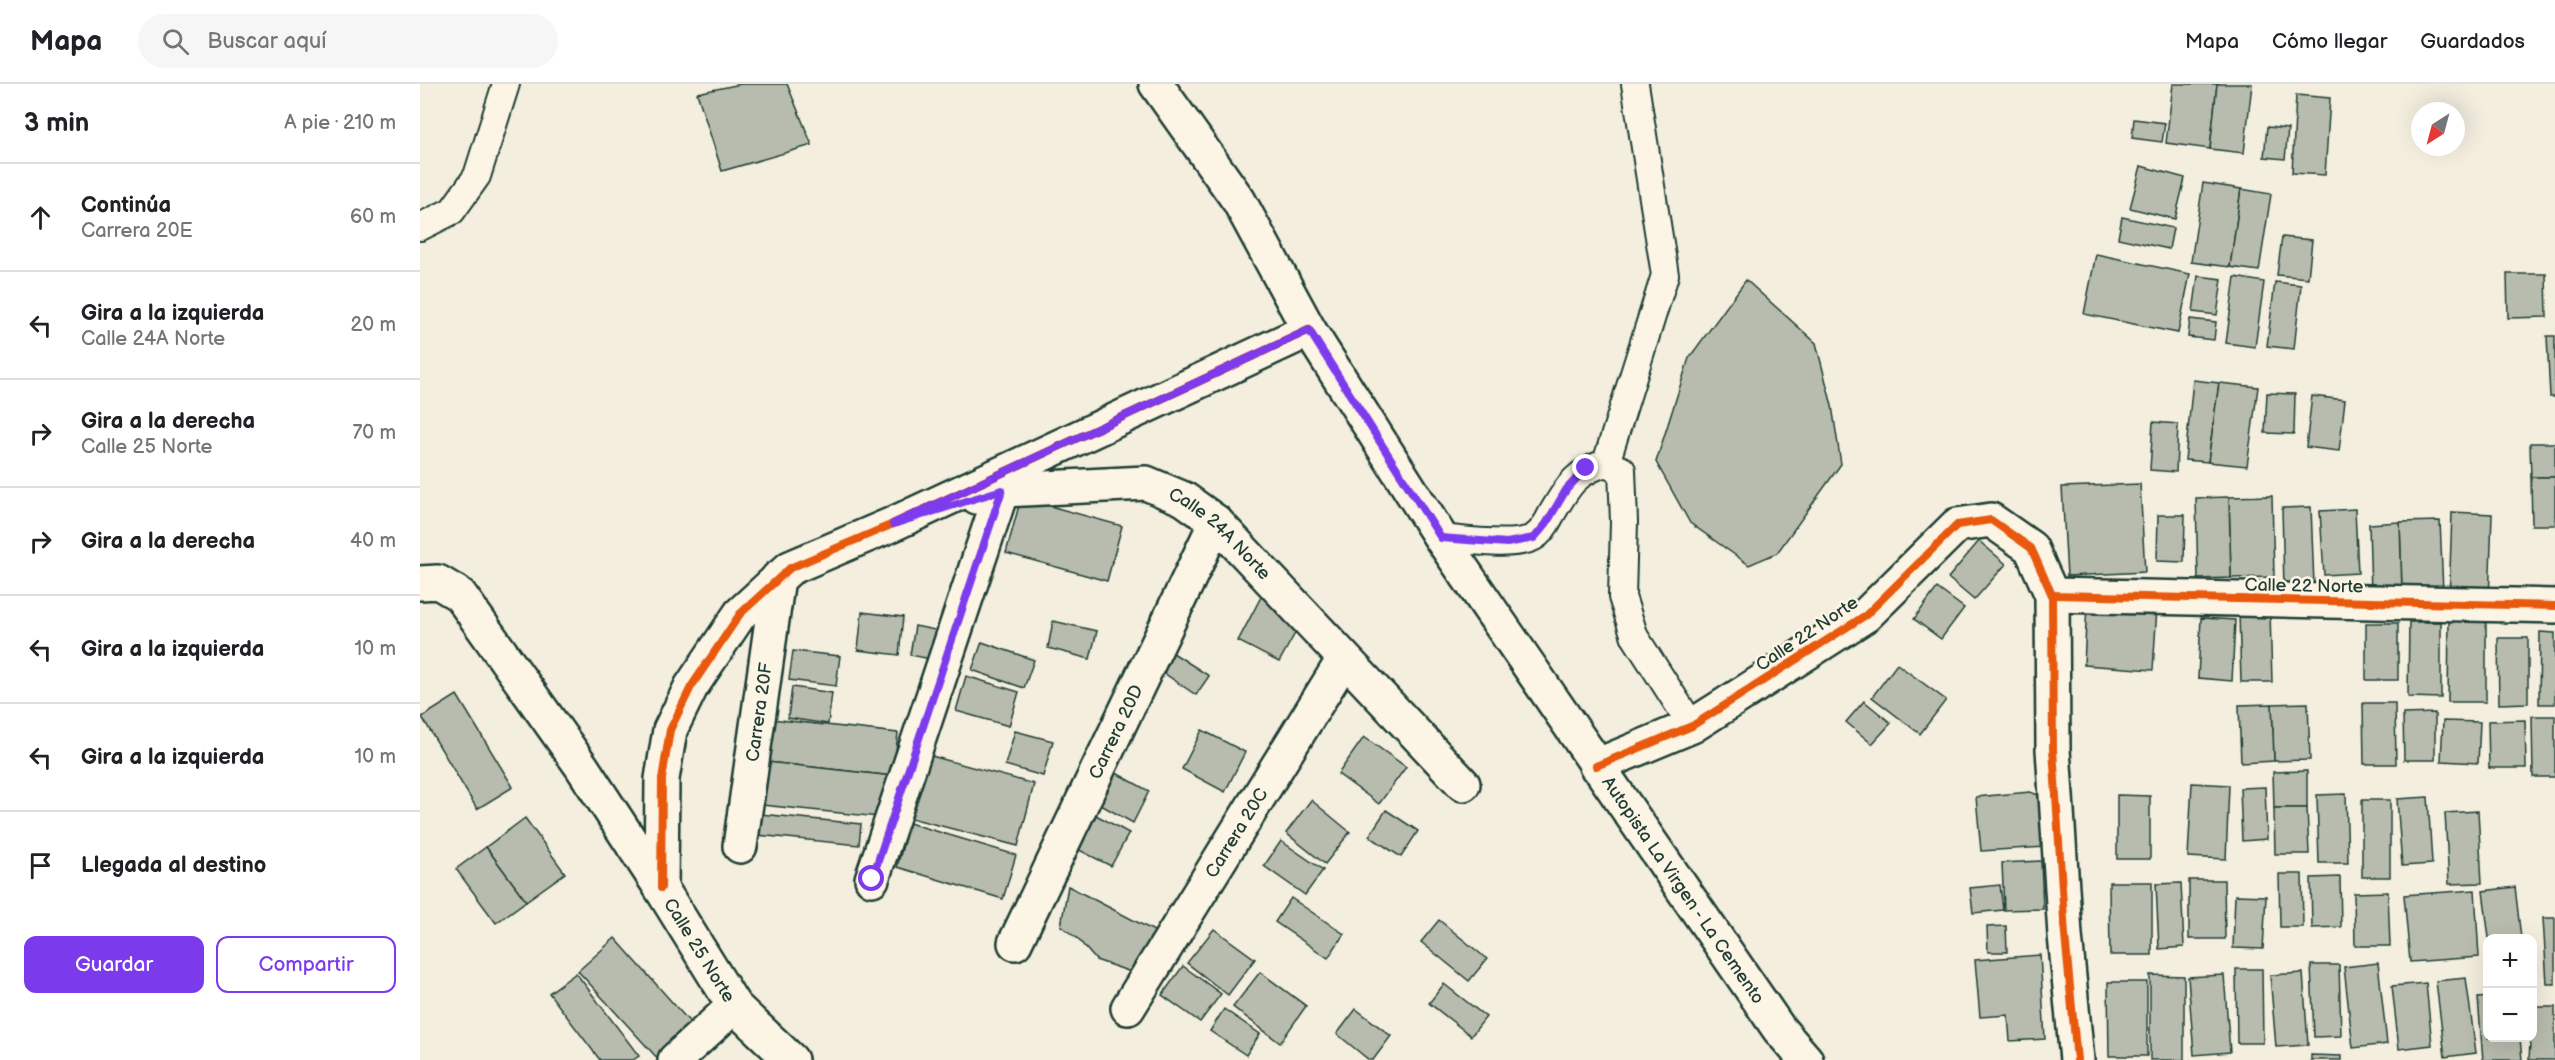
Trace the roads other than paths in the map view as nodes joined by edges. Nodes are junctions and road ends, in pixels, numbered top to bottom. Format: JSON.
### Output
{"nodes":[{"id":1,"x":506,"y":84,"type":"edge"},
{"id":2,"x":1156,"y":84,"type":"edge"},
{"id":3,"x":1635,"y":84,"type":"edge"},
{"id":4,"x":420,"y":227,"type":"edge"},
{"id":5,"x":1309,"y":330,"type":"junction"},
{"id":6,"x":1606,"y":462,"type":"junction"},
{"id":7,"x":1002,"y":490,"type":"junction"},
{"id":8,"x":1216,"y":522,"type":"junction"},
{"id":9,"x":893,"y":524,"type":"junction"},
{"id":10,"x":1441,"y":538,"type":"junction"},
{"id":11,"x":778,"y":578,"type":"junction"},
{"id":12,"x":420,"y":583,"type":"edge"},
{"id":13,"x":2052,"y":595,"type":"junction"},
{"id":14,"x":2555,"y":606,"type":"edge"},
{"id":15,"x":1344,"y":659,"type":"junction"},
{"id":16,"x":1692,"y":726,"type":"junction"},
{"id":17,"x":1596,"y":766,"type":"junction"},
{"id":18,"x":1463,"y":784,"type":"dead end"},
{"id":19,"x":741,"y":846,"type":"dead end"},
{"id":20,"x":872,"y":879,"type":"dead end"},
{"id":21,"x":661,"y":888,"type":"junction"},
{"id":22,"x":1016,"y":943,"type":"dead end"},
{"id":23,"x":734,"y":1006,"type":"junction"},
{"id":24,"x":1128,"y":1008,"type":"dead end"},
{"id":25,"x":675,"y":1060,"type":"edge"},
{"id":26,"x":791,"y":1060,"type":"edge"},
{"id":27,"x":1806,"y":1060,"type":"edge"},
{"id":28,"x":2078,"y":1060,"type":"edge"}],
"edges":[{"from":1,"to":4,"type":"lane"},
{"from":2,"to":5,"type":"street","name":"Autopista La Virgen - La Cemento"},
{"from":3,"to":6,"type":"lane"},
{"from":5,"to":9,"type":"street","name":"Calle 25 Norte"},
{"from":5,"to":10,"type":"street","name":"Autopista La Virgen - La Cemento"},
{"from":6,"to":10,"type":"lane"},
{"from":6,"to":16,"type":"lane"},
{"from":7,"to":8,"type":"street","name":"Calle 24A Norte"},
{"from":7,"to":9,"type":"street","name":"Calle 24A Norte"},
{"from":7,"to":20,"type":"street"},
{"from":8,"to":15,"type":"street","name":"Calle 24A Norte"},
{"from":8,"to":22,"type":"street","name":"Carrera 20D"},
{"from":9,"to":11,"type":"street","name":"Calle 25 Norte"},
{"from":10,"to":17,"type":"street","name":"Autopista La Virgen - La Cemento"},
{"from":11,"to":19,"type":"street","name":"Carrera 20F"},
{"from":11,"to":21,"type":"street","name":"Calle 25 Norte"},
{"from":12,"to":21,"type":"street"},
{"from":13,"to":14,"type":"street","name":"Calle 22 Norte"},
{"from":13,"to":16,"type":"street","name":"Calle 22 Norte"},
{"from":13,"to":28,"type":"street","name":"Calle 22 Norte"},
{"from":15,"to":18,"type":"street","name":"Calle 24A Norte"},
{"from":15,"to":24,"type":"street","name":"Carrera 20C"},
{"from":16,"to":17,"type":"street","name":"Calle 22 Norte"},
{"from":17,"to":27,"type":"street","name":"Autopista La Virgen - La Cemento"},
{"from":21,"to":23,"type":"street","name":"Calle 25 Norte"},
{"from":23,"to":25,"type":"street"},
{"from":23,"to":26,"type":"street","name":"Calle 25 Norte"}]}
